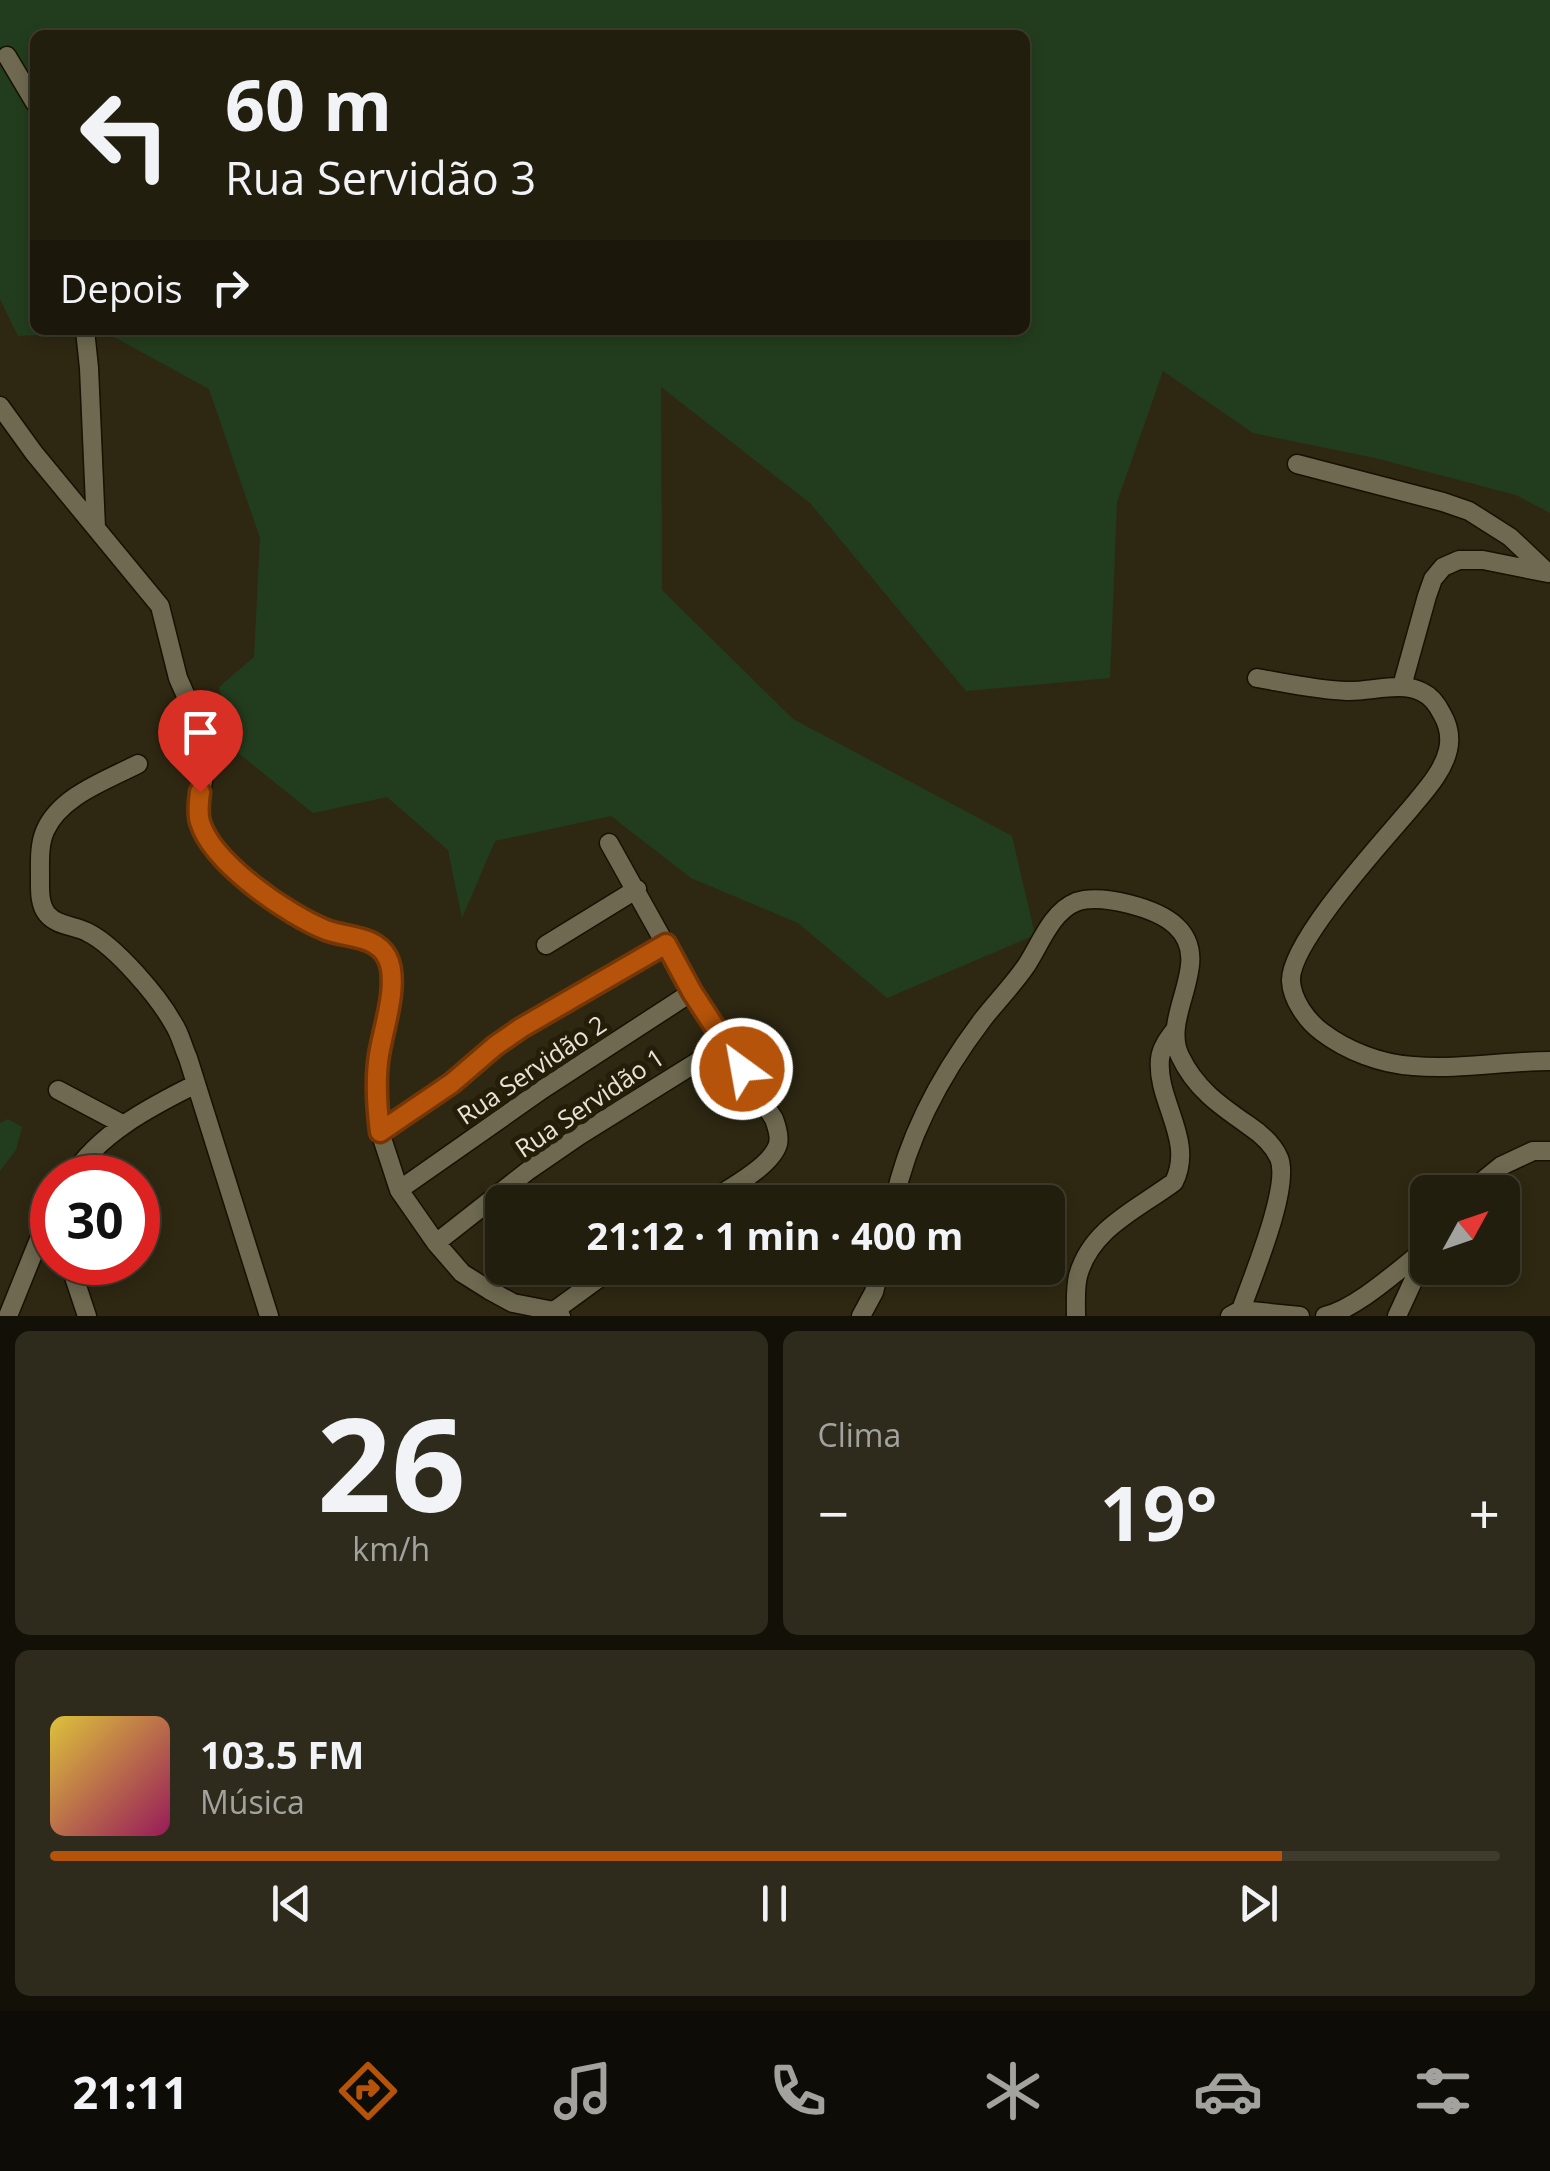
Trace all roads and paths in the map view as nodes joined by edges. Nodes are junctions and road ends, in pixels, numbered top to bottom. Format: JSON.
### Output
{"nodes":[{"id":1,"x":7,"y":56,"type":"dead end"},
{"id":2,"x":30,"y":95,"type":"edge"},
{"id":3,"x":86,"y":335,"type":"edge"},
{"id":4,"x":0,"y":406,"type":"edge"},
{"id":5,"x":1297,"y":464,"type":"dead end"},
{"id":6,"x":96,"y":528,"type":"junction"},
{"id":7,"x":1549,"y":574,"type":"edge"},
{"id":8,"x":1256,"y":678,"type":"dead end"},
{"id":9,"x":1402,"y":686,"type":"junction"},
{"id":10,"x":138,"y":764,"type":"dead end"},
{"id":11,"x":609,"y":843,"type":"dead end"},
{"id":12,"x":637,"y":890,"type":"junction"},
{"id":13,"x":546,"y":944,"type":"dead end"},
{"id":14,"x":666,"y":944,"type":"junction"},
{"id":15,"x":692,"y":992,"type":"junction"},
{"id":16,"x":1174,"y":1031,"type":"junction"},
{"id":17,"x":726,"y":1044,"type":"junction"},
{"id":18,"x":1550,"y":1060,"type":"edge"},
{"id":19,"x":194,"y":1085,"type":"junction"},
{"id":20,"x":58,"y":1090,"type":"dead end"},
{"id":21,"x":124,"y":1125,"type":"junction"},
{"id":22,"x":380,"y":1132,"type":"junction"},
{"id":23,"x":1550,"y":1152,"type":"edge"},
{"id":24,"x":91,"y":1155,"type":"edge"},
{"id":25,"x":1490,"y":1175,"type":"edge"},
{"id":26,"x":734,"y":1185,"type":"edge"},
{"id":27,"x":899,"y":1185,"type":"edge"},
{"id":28,"x":398,"y":1190,"type":"junction"},
{"id":29,"x":436,"y":1244,"type":"junction"},
{"id":30,"x":30,"y":1262,"type":"edge"},
{"id":31,"x":1410,"y":1262,"type":"edge"},
{"id":32,"x":77,"y":1285,"type":"edge"},
{"id":33,"x":593,"y":1285,"type":"edge"},
{"id":34,"x":876,"y":1285,"type":"edge"},
{"id":35,"x":1411,"y":1285,"type":"edge"},
{"id":36,"x":1235,"y":1313,"type":"edge"},
{"id":37,"x":558,"y":1314,"type":"edge"},
{"id":38,"x":8,"y":1316,"type":"edge"},
{"id":39,"x":87,"y":1316,"type":"edge"},
{"id":40,"x":269,"y":1316,"type":"edge"},
{"id":41,"x":861,"y":1316,"type":"edge"},
{"id":42,"x":1076,"y":1316,"type":"edge"},
{"id":43,"x":1300,"y":1316,"type":"edge"},
{"id":44,"x":1325,"y":1316,"type":"edge"},
{"id":45,"x":1397,"y":1316,"type":"edge"}],
"edges":[{"from":1,"to":2,"type":"street"},
{"from":3,"to":6,"type":"street"},
{"from":4,"to":6,"type":"street"},
{"from":5,"to":7,"type":"street"},
{"from":6,"to":22,"type":"street"},
{"from":7,"to":9,"type":"street"},
{"from":8,"to":9,"type":"street"},
{"from":9,"to":18,"type":"street"},
{"from":10,"to":19,"type":"street"},
{"from":11,"to":12,"type":"street"},
{"from":12,"to":13,"type":"street"},
{"from":12,"to":14,"type":"street"},
{"from":14,"to":15,"type":"street"},
{"from":14,"to":22,"type":"street"},
{"from":15,"to":17,"type":"street"},
{"from":15,"to":28,"type":"street","name":"Rua Servidão 2"},
{"from":16,"to":27,"type":"street"},
{"from":16,"to":36,"type":"street"},
{"from":16,"to":42,"type":"street"},
{"from":17,"to":26,"type":"street"},
{"from":17,"to":29,"type":"street","name":"Rua Servidão 1"},
{"from":19,"to":21,"type":"street"},
{"from":19,"to":40,"type":"street"},
{"from":20,"to":21,"type":"street"},
{"from":21,"to":24,"type":"street"},
{"from":22,"to":28,"type":"street"},
{"from":23,"to":25,"type":"street"},
{"from":28,"to":29,"type":"street"},
{"from":29,"to":37,"type":"street"},
{"from":30,"to":38,"type":"street"},
{"from":31,"to":44,"type":"street"},
{"from":32,"to":39,"type":"street"},
{"from":33,"to":37,"type":"street"},
{"from":34,"to":41,"type":"street"},
{"from":35,"to":45,"type":"street"},
{"from":36,"to":43,"type":"street"}]}
